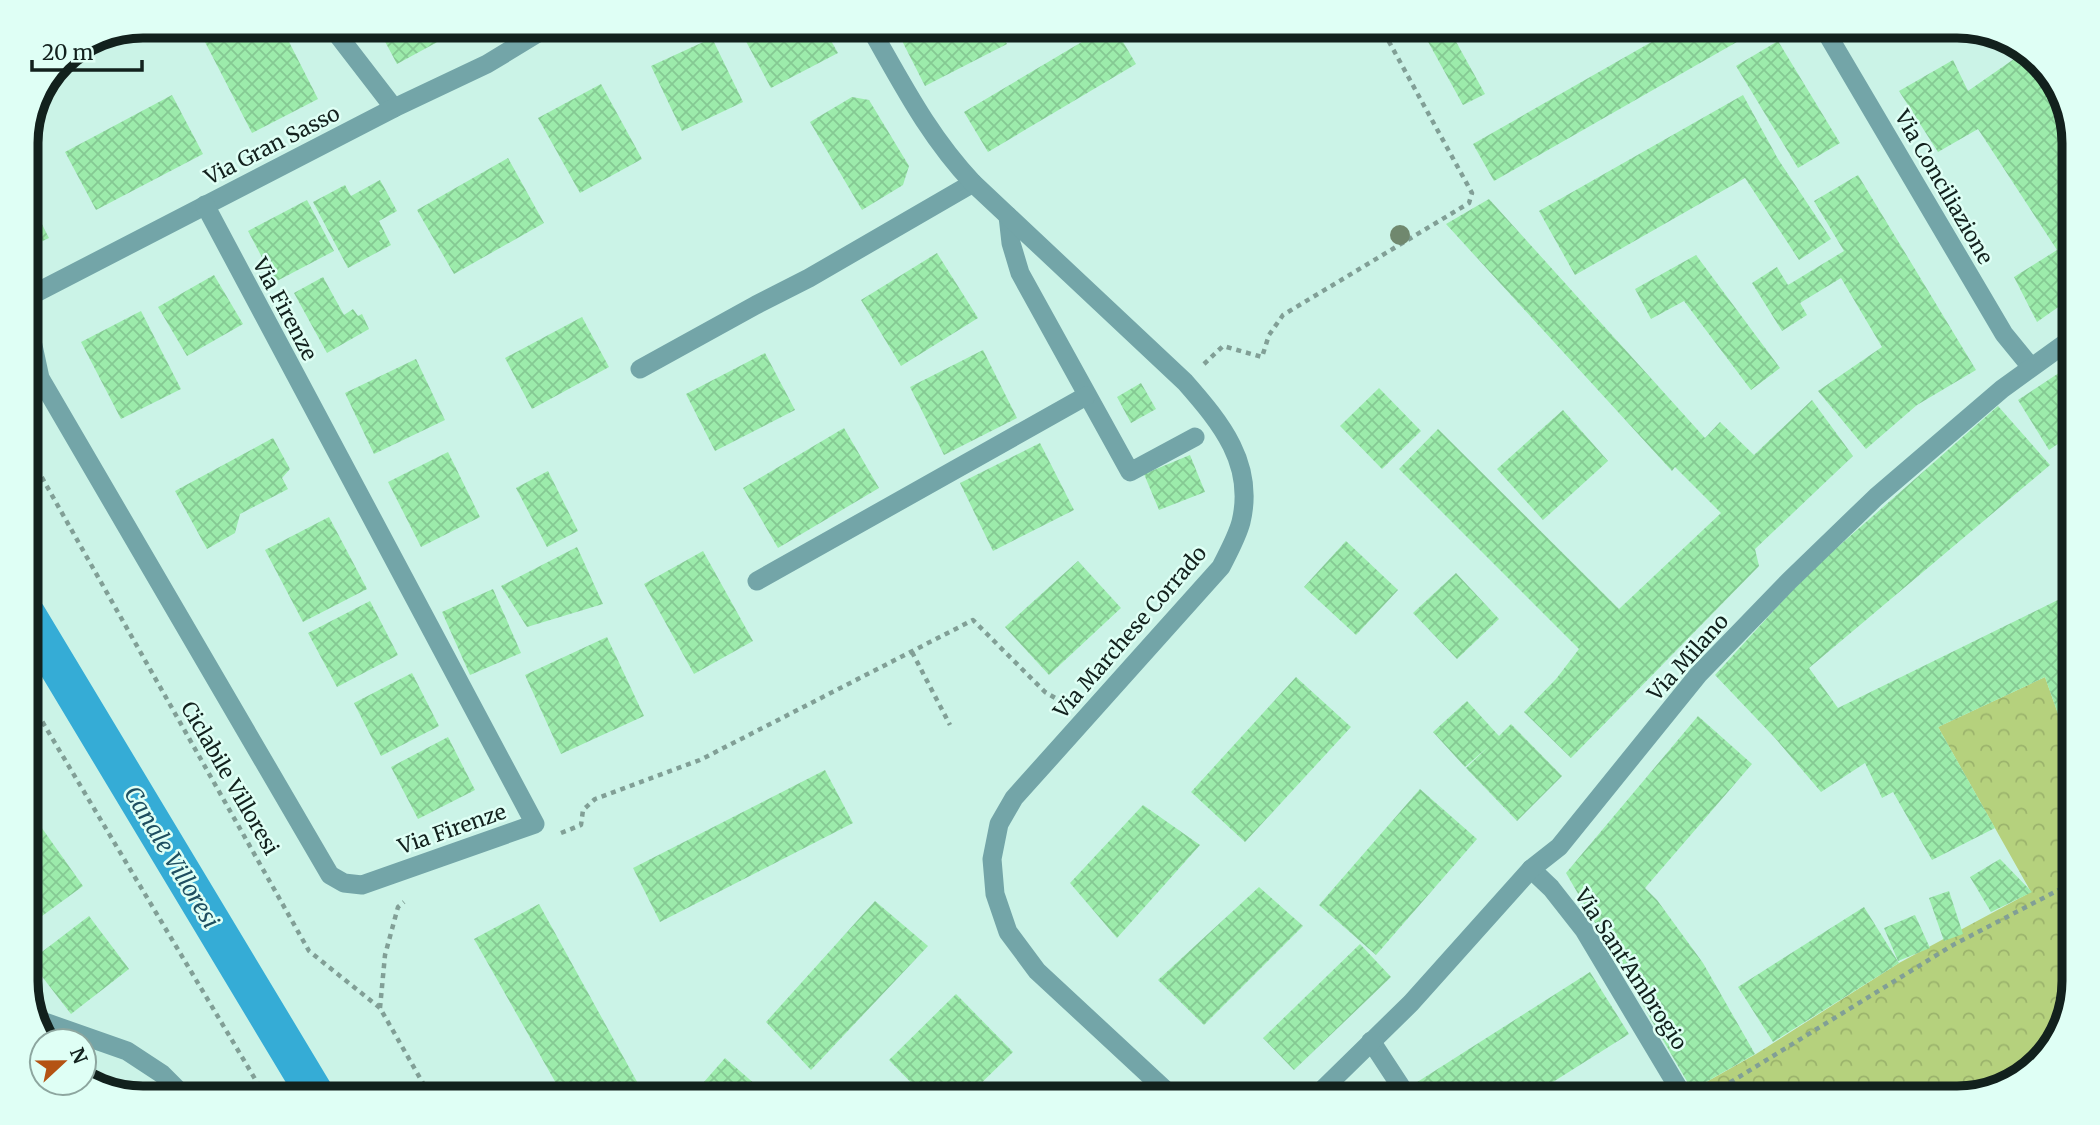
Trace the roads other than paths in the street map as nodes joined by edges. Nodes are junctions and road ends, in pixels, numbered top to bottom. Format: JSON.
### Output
{"nodes":[{"id":1,"x":341,"y":39,"type":"edge"},
{"id":2,"x":528,"y":39,"type":"edge"},
{"id":3,"x":877,"y":39,"type":"edge"},
{"id":4,"x":1830,"y":39,"type":"edge"},
{"id":5,"x":394,"y":108,"type":"junction"},
{"id":6,"x":973,"y":183,"type":"junction"},
{"id":7,"x":205,"y":205,"type":"junction"},
{"id":8,"x":1008,"y":216,"type":"junction"},
{"id":9,"x":39,"y":291,"type":"edge"},
{"id":10,"x":2061,"y":346,"type":"edge"},
{"id":11,"x":2031,"y":367,"type":"junction"},
{"id":12,"x":640,"y":369,"type":"dead end"},
{"id":13,"x":39,"y":373,"type":"edge"},
{"id":14,"x":1086,"y":396,"type":"junction"},
{"id":15,"x":1195,"y":437,"type":"dead end"},
{"id":16,"x":757,"y":581,"type":"dead end"},
{"id":17,"x":1531,"y":869,"type":"junction"},
{"id":18,"x":47,"y":1023,"type":"edge"},
{"id":19,"x":1371,"y":1041,"type":"junction"},
{"id":20,"x":174,"y":1086,"type":"edge"},
{"id":21,"x":1161,"y":1086,"type":"edge"},
{"id":22,"x":1326,"y":1086,"type":"edge"},
{"id":23,"x":1400,"y":1086,"type":"edge"},
{"id":24,"x":1677,"y":1086,"type":"edge"}],
"edges":[{"from":1,"to":5,"type":"street"},
{"from":2,"to":5,"type":"street","name":"Via Gran Sasso"},
{"from":3,"to":6,"type":"street","name":"Via Marchese Corrado"},
{"from":4,"to":11,"type":"street","name":"Via Conciliazione"},
{"from":5,"to":7,"type":"street","name":"Via Gran Sasso"},
{"from":6,"to":8,"type":"street","name":"Via Marchese Corrado"},
{"from":6,"to":12,"type":"street"},
{"from":7,"to":9,"type":"street","name":"Via Gran Sasso"},
{"from":7,"to":13,"type":"street","name":"Via Firenze"},
{"from":8,"to":14,"type":"street"},
{"from":8,"to":21,"type":"street","name":"Via Marchese Corrado"},
{"from":10,"to":11,"type":"street","name":"Via Milano"},
{"from":11,"to":17,"type":"street","name":"Via Milano"},
{"from":14,"to":15,"type":"street"},
{"from":14,"to":16,"type":"street"},
{"from":17,"to":19,"type":"street","name":"Via Milano"},
{"from":17,"to":24,"type":"street","name":"Via Sant'Ambrogio"},
{"from":18,"to":20,"type":"street"},
{"from":19,"to":22,"type":"street","name":"Via Milano"},
{"from":19,"to":23,"type":"street"}]}
